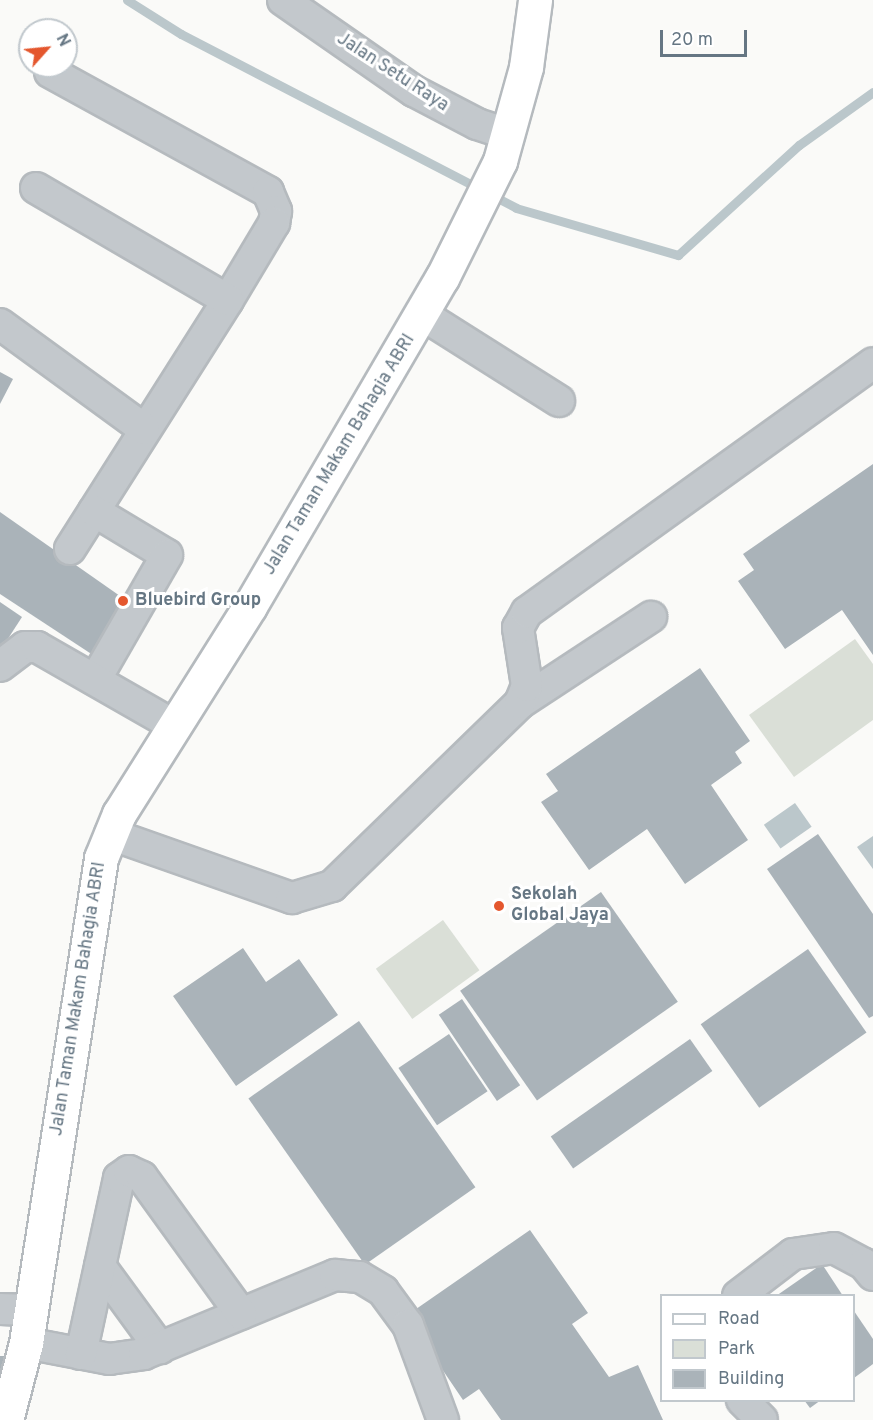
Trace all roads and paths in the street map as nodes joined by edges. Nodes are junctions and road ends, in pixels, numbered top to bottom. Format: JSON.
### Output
{"nodes":[{"id":1,"x":283,"y":0,"type":"edge"},
{"id":2,"x":535,"y":0,"type":"edge"},
{"id":3,"x":61,"y":78,"type":"edge"},
{"id":4,"x":504,"y":147,"type":"junction"},
{"id":5,"x":36,"y":188,"type":"dead end"},
{"id":6,"x":228,"y":300,"type":"junction"},
{"id":7,"x":423,"y":315,"type":"junction"},
{"id":8,"x":0,"y":324,"type":"edge"},
{"id":9,"x":873,"y":363,"type":"edge"},
{"id":10,"x":559,"y":401,"type":"dead end"},
{"id":11,"x":144,"y":429,"type":"junction"},
{"id":12,"x":94,"y":511,"type":"junction"},
{"id":13,"x":70,"y":549,"type":"dead end"},
{"id":14,"x":651,"y":617,"type":"dead end"},
{"id":15,"x":0,"y":666,"type":"edge"},
{"id":16,"x":94,"y":680,"type":"junction"},
{"id":17,"x":520,"y":703,"type":"junction"},
{"id":18,"x":173,"y":725,"type":"junction"},
{"id":19,"x":110,"y":834,"type":"junction"},
{"id":20,"x":100,"y":1266,"type":"junction"},
{"id":21,"x":873,"y":1275,"type":"edge"},
{"id":22,"x":741,"y":1294,"type":"edge"},
{"id":23,"x":15,"y":1309,"type":"edge"},
{"id":24,"x":241,"y":1314,"type":"junction"},
{"id":25,"x":26,"y":1343,"type":"junction"},
{"id":26,"x":160,"y":1348,"type":"junction"},
{"id":27,"x":81,"y":1354,"type":"junction"},
{"id":28,"x":6,"y":1420,"type":"edge"},
{"id":29,"x":443,"y":1420,"type":"edge"}],
"edges":[{"from":1,"to":4,"type":"street","name":"Jalan Setu Raya"},
{"from":2,"to":4,"type":"main road","name":"Jalan Taman Makam Bahagia ABRI"},
{"from":3,"to":6,"type":"street"},
{"from":4,"to":7,"type":"main road","name":"Jalan Taman Makam Bahagia ABRI"},
{"from":5,"to":6,"type":"street"},
{"from":6,"to":11,"type":"street"},
{"from":7,"to":10,"type":"street"},
{"from":7,"to":18,"type":"main road","name":"Jalan Taman Makam Bahagia ABRI"},
{"from":8,"to":11,"type":"street"},
{"from":9,"to":17,"type":"street"},
{"from":11,"to":12,"type":"street"},
{"from":12,"to":13,"type":"street"},
{"from":12,"to":16,"type":"street"},
{"from":14,"to":17,"type":"street"},
{"from":15,"to":16,"type":"street"},
{"from":16,"to":18,"type":"street"},
{"from":17,"to":19,"type":"street"},
{"from":18,"to":19,"type":"main road","name":"Jalan Taman Makam Bahagia ABRI"},
{"from":19,"to":23,"type":"main road","name":"Jalan Taman Makam Bahagia ABRI"},
{"from":20,"to":24,"type":"street"},
{"from":20,"to":26,"type":"street"},
{"from":20,"to":27,"type":"street"},
{"from":21,"to":22,"type":"street"},
{"from":23,"to":25,"type":"main road","name":"Jalan Taman Makam Bahagia ABRI"},
{"from":24,"to":26,"type":"street"},
{"from":24,"to":29,"type":"street"},
{"from":25,"to":27,"type":"street"},
{"from":25,"to":28,"type":"main road","name":"Jalan Taman Makam Bahagia ABRI"},
{"from":26,"to":27,"type":"street"}]}
